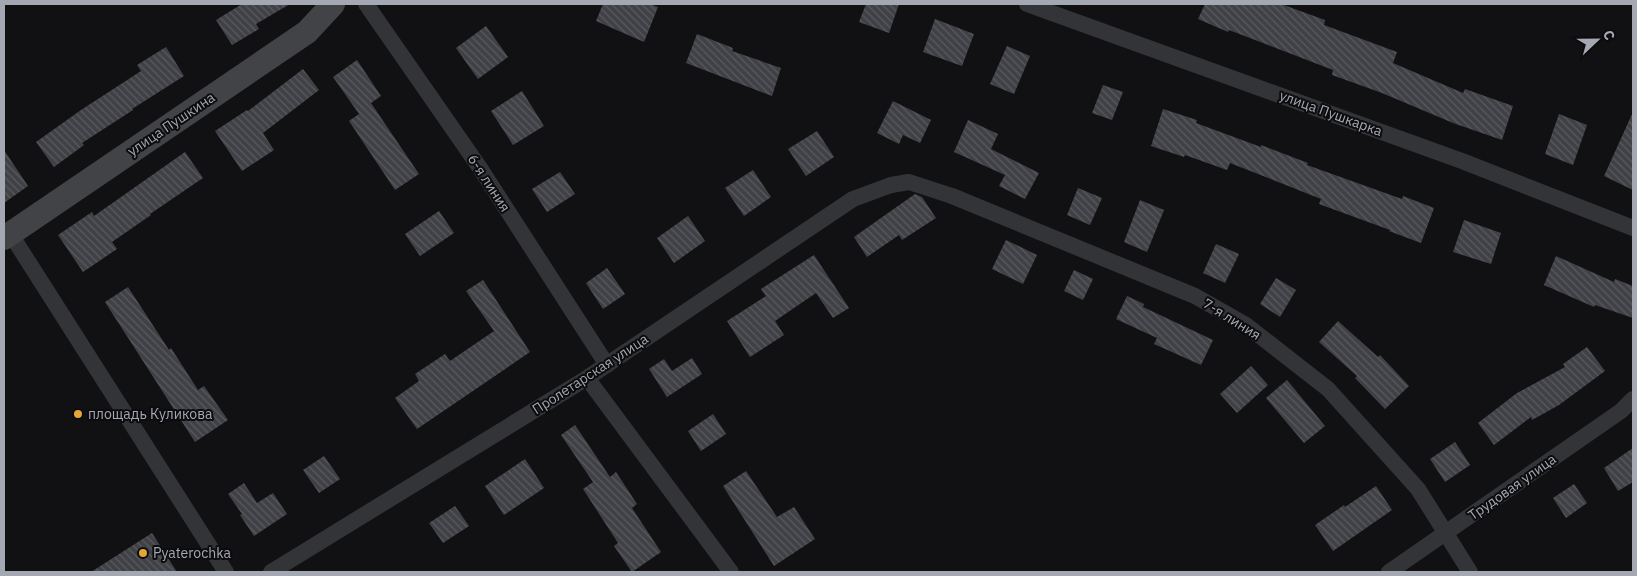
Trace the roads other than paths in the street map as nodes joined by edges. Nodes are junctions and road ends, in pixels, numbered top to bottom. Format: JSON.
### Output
{"nodes":[{"id":1,"x":333,"y":4,"type":"edge"},
{"id":2,"x":366,"y":4,"type":"edge"},
{"id":3,"x":1027,"y":4,"type":"edge"},
{"id":4,"x":909,"y":182,"type":"joint"},
{"id":5,"x":1633,"y":228,"type":"edge"},
{"id":6,"x":7,"y":235,"type":"edge"},
{"id":7,"x":607,"y":365,"type":"junction"},
{"id":8,"x":587,"y":378,"type":"junction"},
{"id":9,"x":1633,"y":399,"type":"edge"},
{"id":10,"x":1445,"y":534,"type":"junction"},
{"id":11,"x":226,"y":572,"type":"edge"},
{"id":12,"x":271,"y":572,"type":"edge"},
{"id":13,"x":731,"y":572,"type":"edge"},
{"id":14,"x":1389,"y":572,"type":"edge"},
{"id":15,"x":1470,"y":572,"type":"edge"}],
"edges":[{"from":1,"to":6,"type":"street","name":"улица Пушкина"},
{"from":2,"to":7,"type":"street","name":"6-я линия"},
{"from":3,"to":5,"type":"street","name":"улица Пушкарка"},
{"from":4,"to":7,"type":"street","name":"Пролетарская улица"},
{"from":4,"to":10,"type":"street","name":"7-я линия"},
{"from":6,"to":11,"type":"street"},
{"from":7,"to":8,"type":"street","name":"Пролетарская улица"},
{"from":8,"to":12,"type":"street","name":"Пролетарская улица"},
{"from":8,"to":13,"type":"street"},
{"from":9,"to":10,"type":"street","name":"Трудовая улица"},
{"from":10,"to":14,"type":"street","name":"Трудовая улица"},
{"from":10,"to":15,"type":"street","name":"7-я линия"}]}
